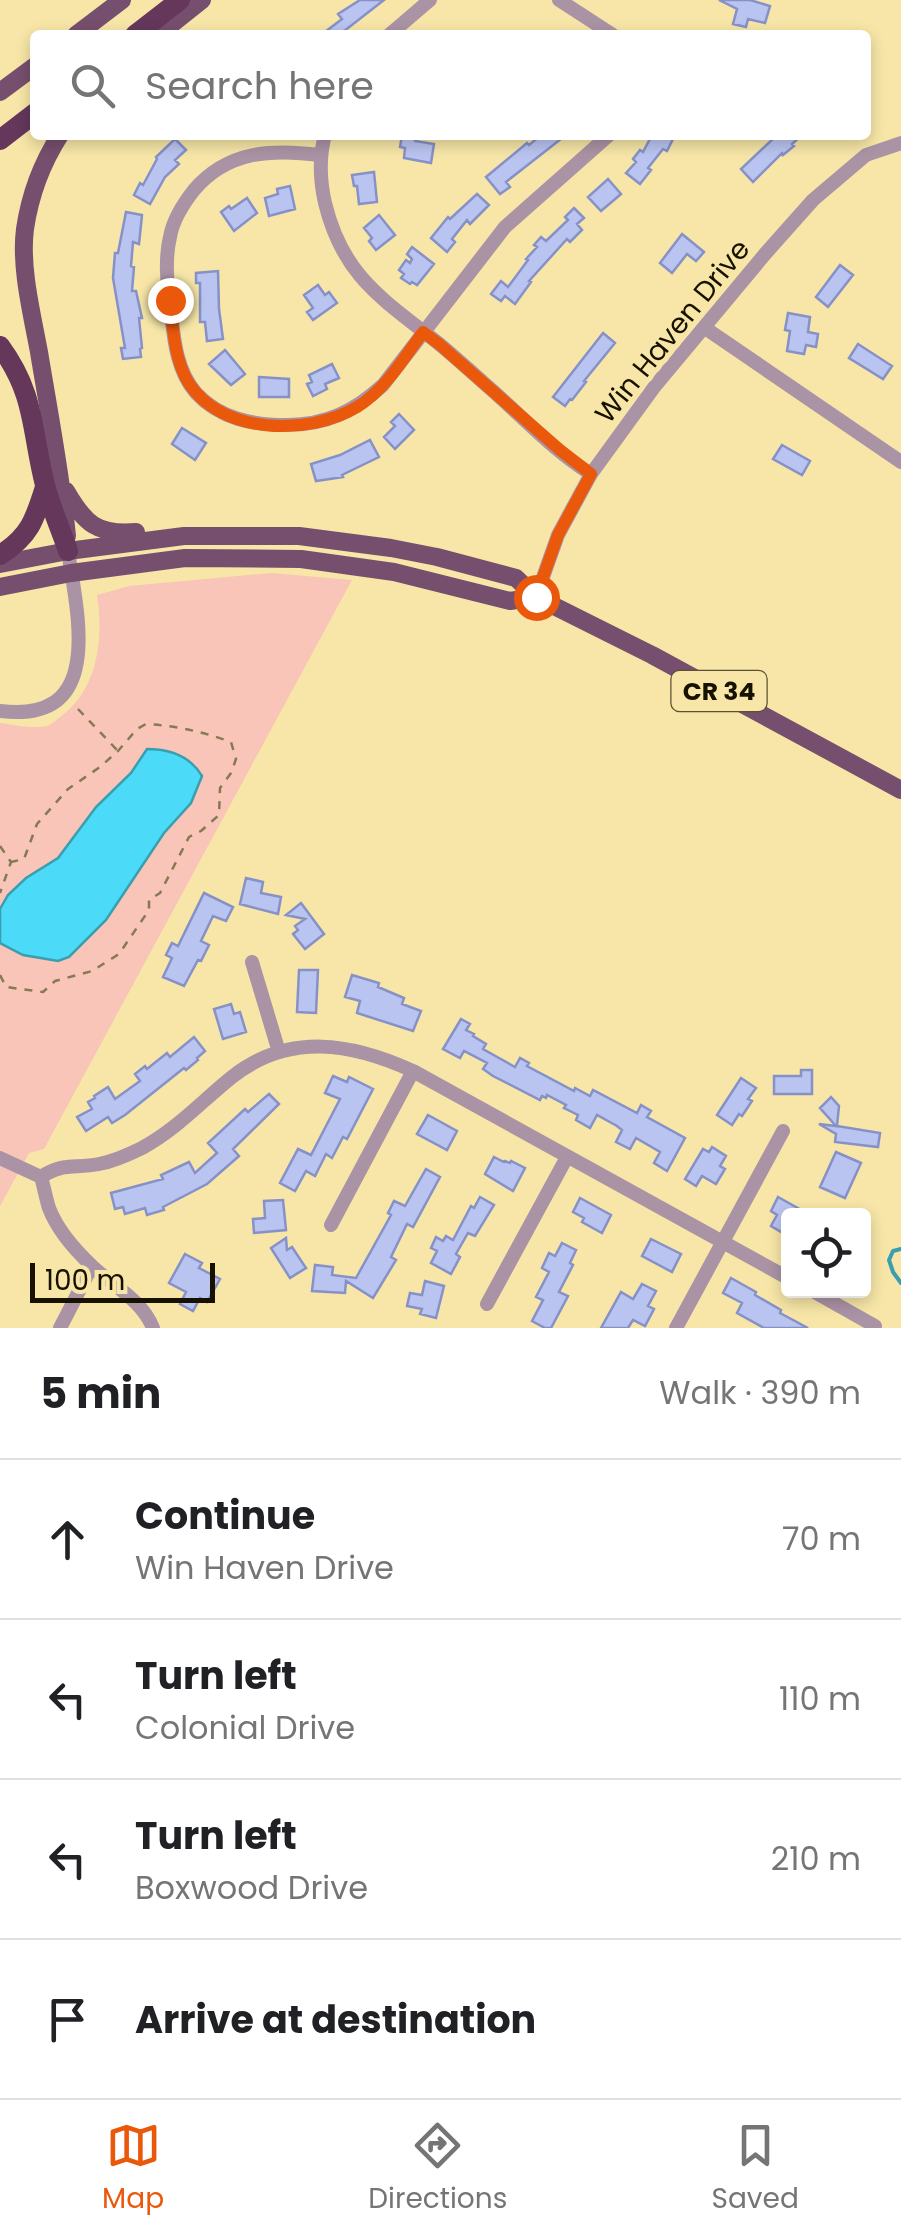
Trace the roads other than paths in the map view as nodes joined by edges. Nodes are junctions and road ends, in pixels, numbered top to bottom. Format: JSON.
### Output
{"nodes":[{"id":1,"x":122,"y":0,"type":"edge"},
{"id":2,"x":180,"y":0,"type":"edge"},
{"id":3,"x":202,"y":0,"type":"edge"},
{"id":4,"x":430,"y":0,"type":"edge"},
{"id":5,"x":559,"y":0,"type":"edge"},
{"id":6,"x":83,"y":30,"type":"edge"},
{"id":7,"x":141,"y":30,"type":"edge"},
{"id":8,"x":164,"y":30,"type":"edge"},
{"id":9,"x":395,"y":30,"type":"edge"},
{"id":10,"x":605,"y":30,"type":"edge"},
{"id":11,"x":30,"y":70,"type":"edge"},
{"id":12,"x":0,"y":92,"type":"edge"},
{"id":13,"x":30,"y":117,"type":"edge"},
{"id":14,"x":0,"y":140,"type":"edge"},
{"id":15,"x":57,"y":140,"type":"edge"},
{"id":16,"x":324,"y":140,"type":"edge"},
{"id":17,"x":603,"y":140,"type":"edge"},
{"id":18,"x":901,"y":143,"type":"edge"},
{"id":19,"x":320,"y":154,"type":"junction"},
{"id":20,"x":705,"y":328,"type":"junction"},
{"id":21,"x":423,"y":332,"type":"junction"},
{"id":22,"x":0,"y":346,"type":"edge"},
{"id":23,"x":901,"y":462,"type":"edge"},
{"id":24,"x":591,"y":474,"type":"junction"},
{"id":25,"x":54,"y":486,"type":"junction"},
{"id":26,"x":230,"y":536,"type":"junction"},
{"id":27,"x":0,"y":555,"type":"edge"},
{"id":28,"x":70,"y":562,"type":"junction"},
{"id":29,"x":0,"y":564,"type":"edge"},
{"id":30,"x":0,"y":587,"type":"edge"},
{"id":31,"x":536,"y":597,"type":"junction"},
{"id":32,"x":0,"y":711,"type":"edge"},
{"id":33,"x":901,"y":790,"type":"edge"},
{"id":34,"x":252,"y":962,"type":"dead end"},
{"id":35,"x":279,"y":1052,"type":"junction"},
{"id":36,"x":413,"y":1070,"type":"junction"},
{"id":37,"x":783,"y":1131,"type":"dead end"},
{"id":38,"x":568,"y":1157,"type":"junction"},
{"id":39,"x":0,"y":1158,"type":"edge"},
{"id":40,"x":41,"y":1177,"type":"junction"},
{"id":41,"x":331,"y":1225,"type":"dead end"},
{"id":42,"x":722,"y":1242,"type":"junction"},
{"id":43,"x":92,"y":1266,"type":"junction"},
{"id":44,"x":781,"y":1274,"type":"edge"},
{"id":45,"x":825,"y":1298,"type":"edge"},
{"id":46,"x":487,"y":1304,"type":"dead end"},
{"id":47,"x":60,"y":1328,"type":"edge"},
{"id":48,"x":153,"y":1328,"type":"edge"},
{"id":49,"x":676,"y":1328,"type":"edge"},
{"id":50,"x":874,"y":1328,"type":"edge"}],
"edges":[{"from":1,"to":6,"type":"main road"},
{"from":2,"to":7,"type":"highway"},
{"from":3,"to":8,"type":"main road"},
{"from":4,"to":9,"type":"street"},
{"from":5,"to":10,"type":"street"},
{"from":11,"to":12,"type":"main road"},
{"from":13,"to":14,"type":"highway"},
{"from":15,"to":25,"type":"main road"},
{"from":16,"to":19,"type":"street"},
{"from":17,"to":21,"type":"street"},
{"from":18,"to":20,"type":"street","name":"Win Haven Drive"},
{"from":19,"to":21,"type":"street"},
{"from":19,"to":21,"type":"street"},
{"from":20,"to":23,"type":"street"},
{"from":20,"to":24,"type":"street","name":"Win Haven Drive"},
{"from":21,"to":24,"type":"street"},
{"from":22,"to":25,"type":"highway"},
{"from":24,"to":31,"type":"street","name":"Win Haven Drive"},
{"from":25,"to":26,"type":"main road"},
{"from":25,"to":27,"type":"highway"},
{"from":25,"to":28,"type":"highway"},
{"from":26,"to":28,"type":"main road","number":"CR 34"},
{"from":26,"to":31,"type":"main road","number":"CR 34"},
{"from":28,"to":29,"type":"main road","number":"CR 34"},
{"from":28,"to":30,"type":"main road","number":"CR 34"},
{"from":28,"to":31,"type":"main road","number":"CR 34"},
{"from":28,"to":32,"type":"street"},
{"from":31,"to":33,"type":"main road","number":"CR 34"},
{"from":34,"to":35,"type":"street"},
{"from":35,"to":36,"type":"street"},
{"from":35,"to":40,"type":"street"},
{"from":36,"to":38,"type":"street"},
{"from":36,"to":41,"type":"street"},
{"from":37,"to":42,"type":"street"},
{"from":38,"to":42,"type":"street"},
{"from":38,"to":46,"type":"street"},
{"from":39,"to":40,"type":"street"},
{"from":40,"to":43,"type":"street"},
{"from":42,"to":44,"type":"street"},
{"from":42,"to":49,"type":"street"},
{"from":43,"to":47,"type":"street"},
{"from":43,"to":48,"type":"street"},
{"from":45,"to":50,"type":"street"}]}
